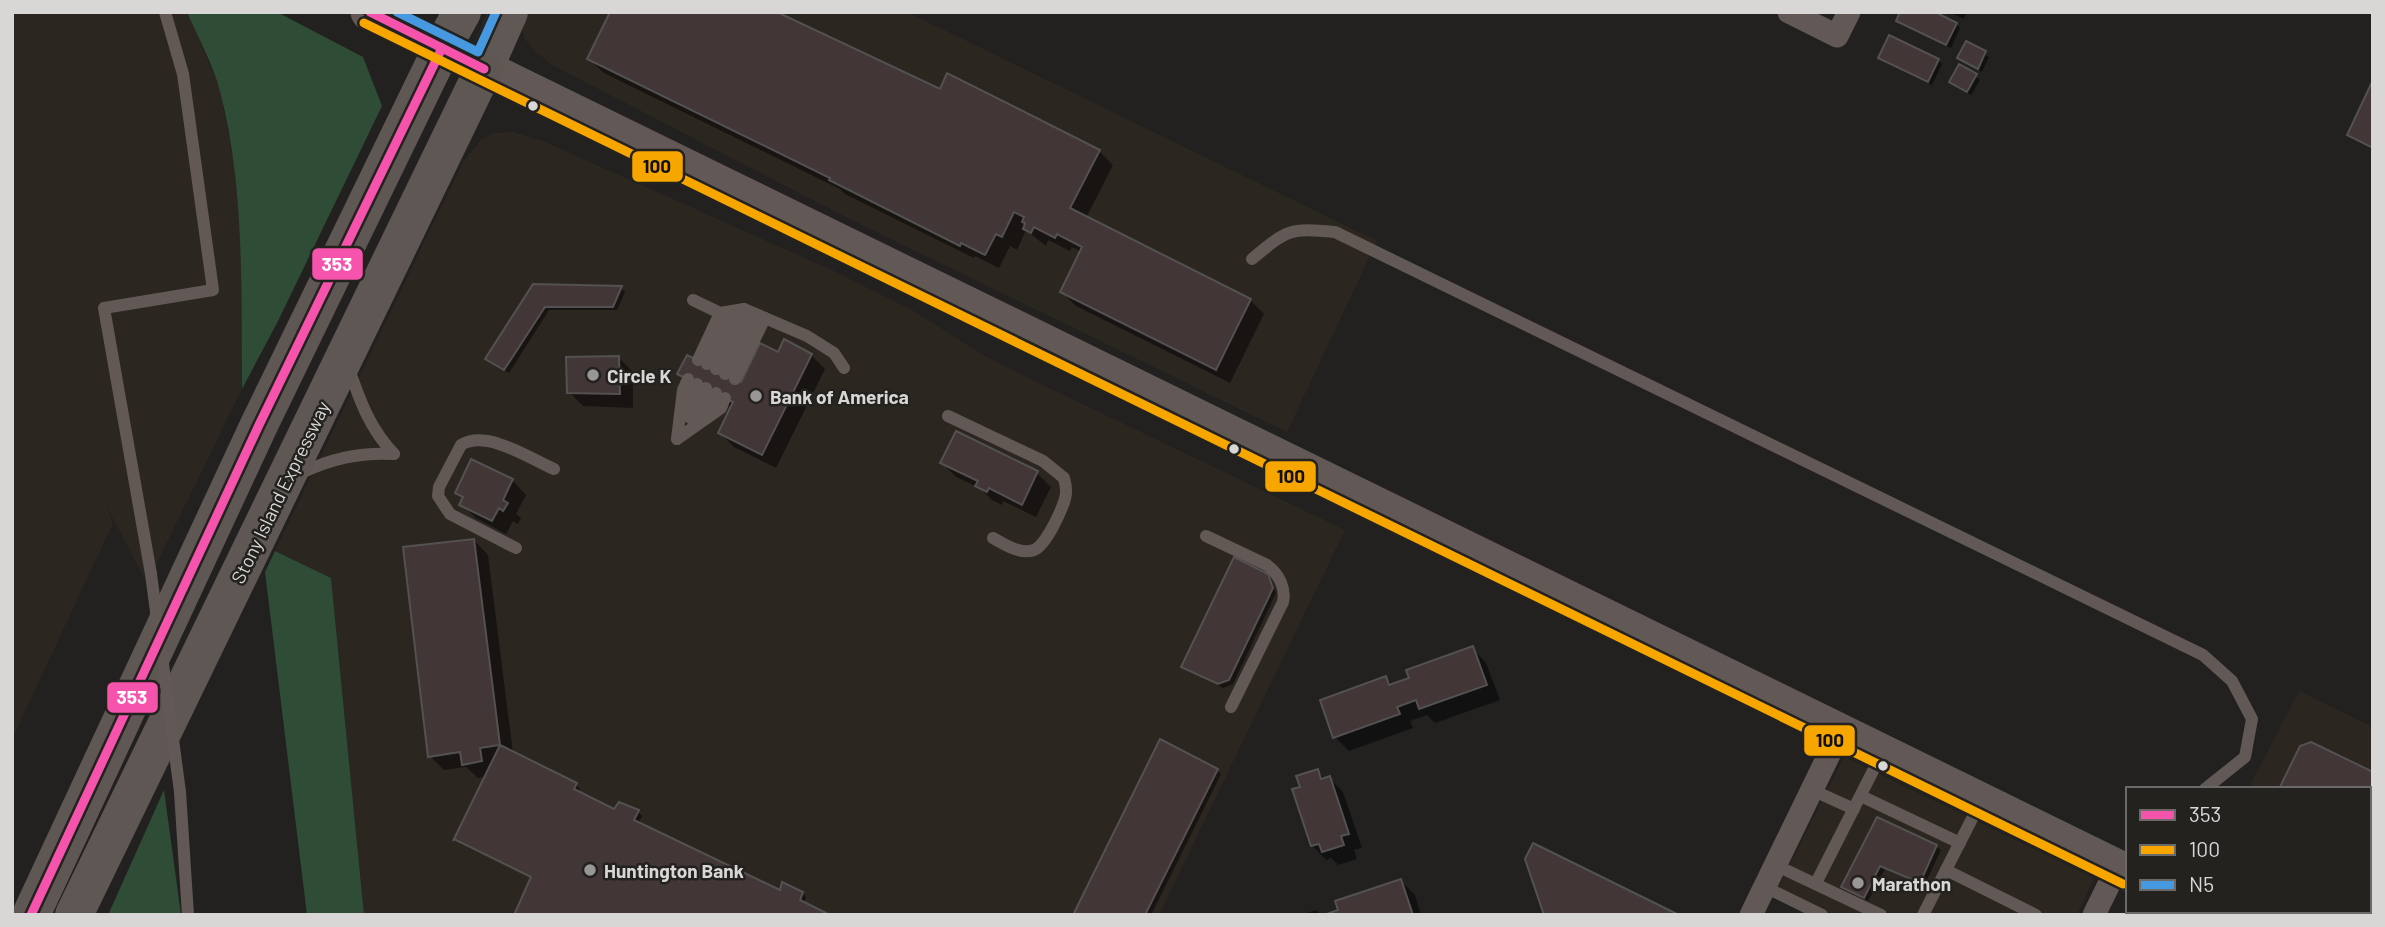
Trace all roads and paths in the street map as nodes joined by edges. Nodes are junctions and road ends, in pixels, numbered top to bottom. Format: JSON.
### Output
{"nodes":[{"id":1,"x":165,"y":12,"type":"edge"},
{"id":2,"x":369,"y":12,"type":"edge"},
{"id":3,"x":462,"y":12,"type":"edge"},
{"id":4,"x":509,"y":12,"type":"edge"},
{"id":5,"x":1789,"y":12,"type":"edge"},
{"id":6,"x":1849,"y":12,"type":"edge"},
{"id":7,"x":442,"y":48,"type":"junction"},
{"id":8,"x":484,"y":69,"type":"junction"},
{"id":9,"x":1252,"y":259,"type":"dead end"},
{"id":10,"x":693,"y":300,"type":"dead end"},
{"id":11,"x":743,"y":313,"type":"junction"},
{"id":12,"x":345,"y":356,"type":"junction"},
{"id":13,"x":845,"y":368,"type":"dead end"},
{"id":14,"x":716,"y":369,"type":"junction"},
{"id":15,"x":948,"y":416,"type":"dead end"},
{"id":16,"x":677,"y":439,"type":"joint"},
{"id":17,"x":554,"y":470,"type":"dead end"},
{"id":18,"x":286,"y":480,"type":"junction"},
{"id":19,"x":1206,"y":536,"type":"dead end"},
{"id":20,"x":993,"y":538,"type":"dead end"},
{"id":21,"x":516,"y":548,"type":"dead end"},
{"id":22,"x":193,"y":621,"type":"junction"},
{"id":23,"x":1231,"y":707,"type":"dead end"},
{"id":24,"x":1840,"y":732,"type":"junction"},
{"id":25,"x":1882,"y":753,"type":"junction"},
{"id":26,"x":2208,"y":787,"type":"edge"},
{"id":27,"x":1812,"y":789,"type":"junction"},
{"id":28,"x":1860,"y":796,"type":"junction"},
{"id":29,"x":1981,"y":801,"type":"junction"},
{"id":30,"x":1854,"y":809,"type":"junction"},
{"id":31,"x":1960,"y":843,"type":"junction"},
{"id":32,"x":1775,"y":865,"type":"junction"},
{"id":33,"x":1946,"y":870,"type":"junction"},
{"id":34,"x":2122,"y":870,"type":"edge"},
{"id":35,"x":1816,"y":883,"type":"junction"},
{"id":36,"x":1765,"y":887,"type":"junction"},
{"id":37,"x":31,"y":915,"type":"edge"},
{"id":38,"x":74,"y":915,"type":"edge"},
{"id":39,"x":188,"y":915,"type":"edge"},
{"id":40,"x":1751,"y":915,"type":"edge"},
{"id":41,"x":1822,"y":915,"type":"edge"},
{"id":42,"x":1881,"y":915,"type":"edge"},
{"id":43,"x":1923,"y":915,"type":"edge"},
{"id":44,"x":2036,"y":915,"type":"edge"},
{"id":45,"x":2094,"y":915,"type":"edge"}],
"edges":[{"from":1,"to":39,"type":"lane","bridge":true},
{"from":2,"to":7,"type":"main road"},
{"from":3,"to":7,"type":"highway"},
{"from":4,"to":8,"type":"highway"},
{"from":5,"to":6,"type":"street"},
{"from":7,"to":8,"type":"main road"},
{"from":7,"to":22,"type":"highway","name":"Stony Island Expressway"},
{"from":8,"to":12,"type":"highway","name":"Stony Island Expressway"},
{"from":8,"to":24,"type":"main road"},
{"from":9,"to":26,"type":"lane"},
{"from":10,"to":11,"type":"lane"},
{"from":11,"to":13,"type":"lane"},
{"from":11,"to":14,"type":"lane"},
{"from":11,"to":14,"type":"lane"},
{"from":11,"to":14,"type":"lane"},
{"from":12,"to":18,"type":"highway","name":"Stony Island Expressway"},
{"from":12,"to":18,"type":"lane"},
{"from":15,"to":20,"type":"lane"},
{"from":16,"to":16,"type":"lane"},
{"from":17,"to":21,"type":"lane"},
{"from":18,"to":22,"type":"highway","name":"Stony Island Expressway"},
{"from":19,"to":23,"type":"lane"},
{"from":22,"to":37,"type":"highway","name":"Stony Island Expressway"},
{"from":22,"to":38,"type":"highway","name":"Stony Island Expressway"},
{"from":24,"to":25,"type":"main road"},
{"from":24,"to":27,"type":"street"},
{"from":25,"to":28,"type":"lane"},
{"from":25,"to":29,"type":"main road"},
{"from":27,"to":30,"type":"lane"},
{"from":27,"to":32,"type":"street"},
{"from":28,"to":30,"type":"lane"},
{"from":28,"to":31,"type":"lane"},
{"from":29,"to":31,"type":"lane"},
{"from":29,"to":34,"type":"main road"},
{"from":30,"to":35,"type":"lane"},
{"from":31,"to":33,"type":"lane"},
{"from":32,"to":35,"type":"lane"},
{"from":32,"to":36,"type":"street"},
{"from":33,"to":43,"type":"lane"},
{"from":33,"to":44,"type":"lane"},
{"from":34,"to":45,"type":"street"},
{"from":35,"to":42,"type":"lane"},
{"from":36,"to":40,"type":"street"},
{"from":36,"to":41,"type":"lane"}]}
